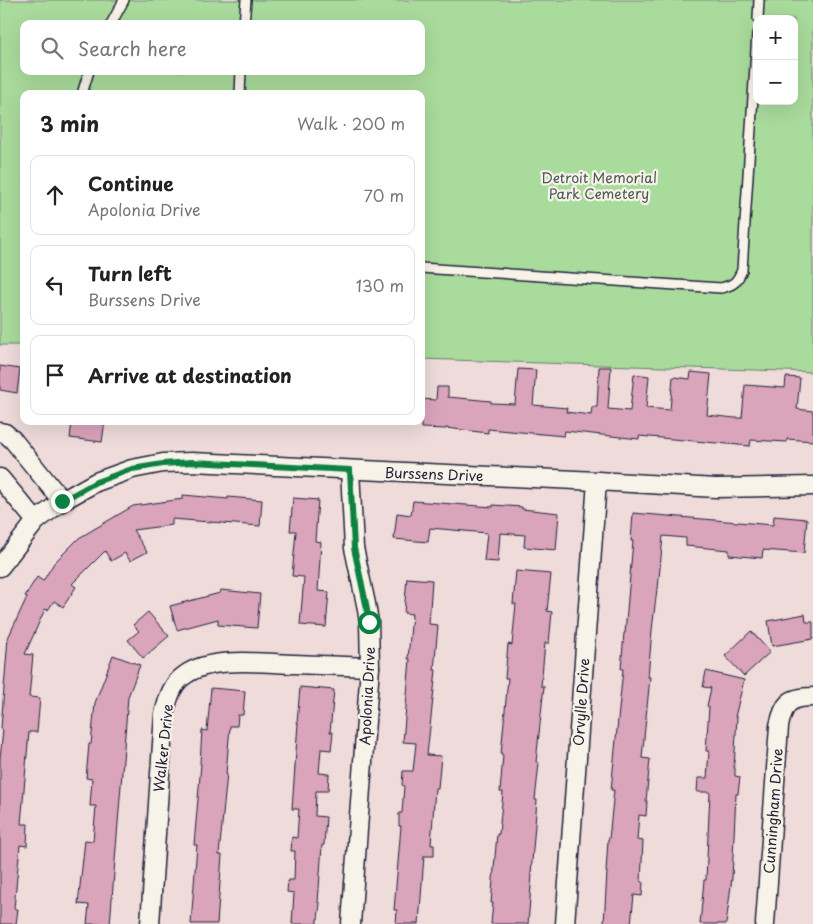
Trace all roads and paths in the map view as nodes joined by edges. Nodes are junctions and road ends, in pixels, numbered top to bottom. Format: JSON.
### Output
{"nodes":[{"id":1,"x":124,"y":0,"type":"edge"},
{"id":2,"x":246,"y":0,"type":"edge"},
{"id":3,"x":759,"y":0,"type":"edge"},
{"id":4,"x":758,"y":15,"type":"edge"},
{"id":5,"x":112,"y":20,"type":"edge"},
{"id":6,"x":244,"y":20,"type":"edge"},
{"id":7,"x":755,"y":60,"type":"edge"},
{"id":8,"x":88,"y":75,"type":"edge"},
{"id":9,"x":241,"y":75,"type":"edge"},
{"id":10,"x":83,"y":90,"type":"edge"},
{"id":11,"x":240,"y":90,"type":"edge"},
{"id":12,"x":425,"y":268,"type":"edge"},
{"id":13,"x":0,"y":432,"type":"edge"},
{"id":14,"x":350,"y":470,"type":"junction"},
{"id":15,"x":0,"y":478,"type":"edge"},
{"id":16,"x":597,"y":481,"type":"junction"},
{"id":17,"x":813,"y":486,"type":"edge"},
{"id":18,"x":62,"y":501,"type":"junction"},
{"id":19,"x":36,"y":521,"type":"junction"},
{"id":20,"x":0,"y":567,"type":"edge"},
{"id":21,"x":370,"y":667,"type":"junction"},
{"id":22,"x":813,"y":697,"type":"edge"},
{"id":23,"x":150,"y":924,"type":"edge"},
{"id":24,"x":351,"y":924,"type":"edge"},
{"id":25,"x":565,"y":924,"type":"edge"},
{"id":26,"x":765,"y":924,"type":"edge"}],
"edges":[{"from":1,"to":5,"type":"lane"},
{"from":2,"to":6,"type":"lane"},
{"from":3,"to":4,"type":"lane"},
{"from":7,"to":12,"type":"lane"},
{"from":8,"to":10,"type":"lane"},
{"from":9,"to":11,"type":"lane"},
{"from":13,"to":18,"type":"street"},
{"from":14,"to":16,"type":"street","name":"Burssens Drive"},
{"from":14,"to":18,"type":"street","name":"Burssens Drive"},
{"from":14,"to":21,"type":"street","name":"Apolonia Drive"},
{"from":15,"to":19,"type":"street"},
{"from":16,"to":17,"type":"street","name":"Burssens Drive"},
{"from":16,"to":25,"type":"street","name":"Orvylle Drive"},
{"from":18,"to":19,"type":"street","name":"Burssens Drive"},
{"from":19,"to":20,"type":"street","name":"Burssens Drive"},
{"from":21,"to":23,"type":"street","name":"Walker Drive"},
{"from":21,"to":24,"type":"street","name":"Apolonia Drive"},
{"from":22,"to":26,"type":"street","name":"Cunningham Drive"}]}
